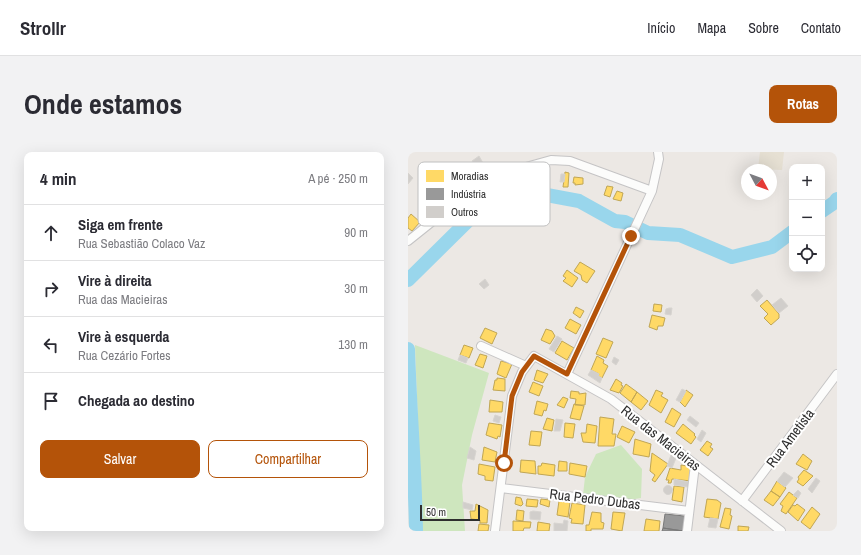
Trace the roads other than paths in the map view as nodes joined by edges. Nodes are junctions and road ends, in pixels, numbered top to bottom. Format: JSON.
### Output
{"nodes":[{"id":1,"x":658,"y":152,"type":"edge"},
{"id":2,"x":543,"y":162,"type":"edge"},
{"id":3,"x":652,"y":191,"type":"junction"},
{"id":4,"x":427,"y":226,"type":"edge"},
{"id":5,"x":408,"y":241,"type":"edge"},
{"id":6,"x":481,"y":346,"type":"dead end"},
{"id":7,"x":526,"y":366,"type":"junction"},
{"id":8,"x":567,"y":374,"type":"junction"},
{"id":9,"x":837,"y":374,"type":"edge"},
{"id":10,"x":694,"y":465,"type":"junction"},
{"id":11,"x":501,"y":488,"type":"junction"},
{"id":12,"x":742,"y":501,"type":"junction"},
{"id":13,"x":689,"y":511,"type":"junction"},
{"id":14,"x":495,"y":531,"type":"edge"},
{"id":15,"x":687,"y":531,"type":"edge"},
{"id":16,"x":781,"y":531,"type":"edge"}],
"edges":[{"from":1,"to":3,"type":"street"},
{"from":2,"to":3,"type":"street"},
{"from":3,"to":8,"type":"street"},
{"from":4,"to":5,"type":"street"},
{"from":6,"to":7,"type":"street"},
{"from":7,"to":8,"type":"street","name":"Rua das Macieiras"},
{"from":7,"to":11,"type":"street"},
{"from":8,"to":10,"type":"street","name":"Rua das Macieiras"},
{"from":9,"to":12,"type":"street","name":"Rua Ametista"},
{"from":10,"to":12,"type":"street","name":"Rua das Macieiras"},
{"from":10,"to":13,"type":"street"},
{"from":11,"to":13,"type":"street","name":"Rua Pedro Dubas"},
{"from":11,"to":14,"type":"street"},
{"from":12,"to":16,"type":"street","name":"Rua das Macieiras"},
{"from":13,"to":15,"type":"street"}]}
